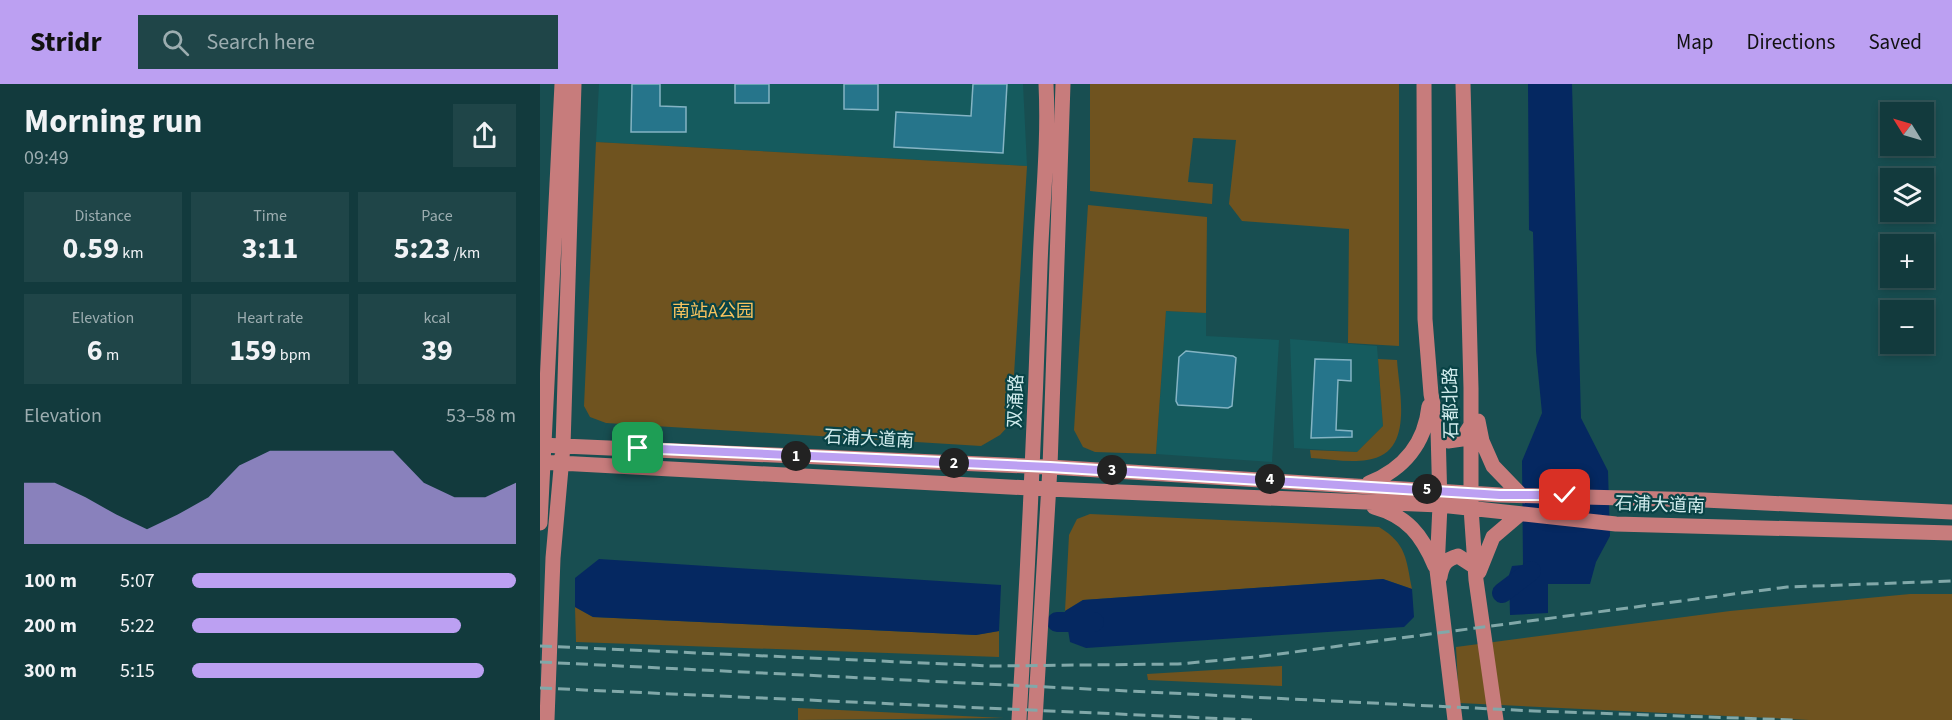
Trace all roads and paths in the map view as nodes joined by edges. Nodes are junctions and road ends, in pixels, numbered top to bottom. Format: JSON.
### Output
{"nodes":[{"id":1,"x":562,"y":84,"type":"edge"},
{"id":2,"x":574,"y":84,"type":"edge"},
{"id":3,"x":1046,"y":84,"type":"edge"},
{"id":4,"x":1063,"y":84,"type":"edge"},
{"id":5,"x":1424,"y":84,"type":"edge"},
{"id":6,"x":1463,"y":84,"type":"edge"},
{"id":7,"x":1471,"y":388,"type":"junction"},
{"id":8,"x":1431,"y":394,"type":"junction"},
{"id":9,"x":1471,"y":425,"type":"junction"},
{"id":10,"x":1438,"y":430,"type":"junction"},
{"id":11,"x":542,"y":445,"type":"edge"},
{"id":12,"x":563,"y":446,"type":"junction"},
{"id":13,"x":541,"y":462,"type":"edge"},
{"id":14,"x":562,"y":464,"type":"junction"},
{"id":15,"x":1034,"y":467,"type":"junction"},
{"id":16,"x":1050,"y":467,"type":"junction"},
{"id":17,"x":1323,"y":482,"type":"junction"},
{"id":18,"x":1366,"y":485,"type":"junction"},
{"id":19,"x":1032,"y":487,"type":"junction"},
{"id":20,"x":1048,"y":489,"type":"junction"},
{"id":21,"x":1472,"y":493,"type":"junction"},
{"id":22,"x":1520,"y":494,"type":"junction"},
{"id":23,"x":1440,"y":497,"type":"junction"},
{"id":24,"x":1325,"y":501,"type":"junction"},
{"id":25,"x":1353,"y":502,"type":"junction"},
{"id":26,"x":1471,"y":508,"type":"junction"},
{"id":27,"x":1952,"y":512,"type":"edge"},
{"id":28,"x":1520,"y":514,"type":"junction"},
{"id":29,"x":540,"y":523,"type":"edge"},
{"id":30,"x":1952,"y":533,"type":"edge"},
{"id":31,"x":1475,"y":573,"type":"junction"},
{"id":32,"x":1438,"y":576,"type":"junction"},
{"id":33,"x":547,"y":720,"type":"edge"},
{"id":34,"x":1019,"y":720,"type":"edge"},
{"id":35,"x":1035,"y":720,"type":"edge"},
{"id":36,"x":1455,"y":720,"type":"edge"},
{"id":37,"x":1496,"y":720,"type":"edge"}],
"edges":[{"from":1,"to":11,"type":"street"},
{"from":2,"to":12,"type":"street"},
{"from":3,"to":15,"type":"street","name":"双涌路"},
{"from":4,"to":16,"type":"street","name":"双涌路"},
{"from":5,"to":8,"type":"street","name":"石都北路"},
{"from":6,"to":7,"type":"street","name":"石都北路"},
{"from":7,"to":9,"type":"street","name":"石都北路"},
{"from":7,"to":22,"type":"street"},
{"from":8,"to":10,"type":"street"},
{"from":8,"to":18,"type":"street"},
{"from":9,"to":10,"type":"street"},
{"from":9,"to":21,"type":"street","name":"石都北路"},
{"from":10,"to":23,"type":"street"},
{"from":11,"to":12,"type":"street","name":"石浦大道南"},
{"from":11,"to":13,"type":"street"},
{"from":12,"to":14,"type":"street"},
{"from":12,"to":15,"type":"street","name":"石浦大道南"},
{"from":13,"to":14,"type":"street","name":"石浦大道南"},
{"from":13,"to":29,"type":"street"},
{"from":14,"to":19,"type":"street","name":"石浦大道南"},
{"from":14,"to":33,"type":"street"},
{"from":15,"to":16,"type":"street","name":"石浦大道南"},
{"from":15,"to":19,"type":"street","name":"双涌路"},
{"from":16,"to":17,"type":"street","name":"石浦大道南"},
{"from":16,"to":20,"type":"street","name":"双涌路"},
{"from":17,"to":18,"type":"street","name":"石浦大道南"},
{"from":17,"to":24,"type":"street"},
{"from":18,"to":23,"type":"street","name":"石浦大道南"},
{"from":19,"to":20,"type":"street","name":"石浦大道南"},
{"from":19,"to":34,"type":"street","name":"双涌路"},
{"from":20,"to":24,"type":"street","name":"石浦大道南"},
{"from":20,"to":35,"type":"street","name":"双涌路"},
{"from":21,"to":22,"type":"street","name":"石浦大道南"},
{"from":21,"to":23,"type":"street","name":"石浦大道南"},
{"from":21,"to":26,"type":"street","name":"石都北路"},
{"from":22,"to":27,"type":"street","name":"石浦大道南"},
{"from":22,"to":28,"type":"street"},
{"from":23,"to":25,"type":"street","name":"石浦大道南"},
{"from":23,"to":26,"type":"street","name":"石浦大道南"},
{"from":23,"to":32,"type":"street"},
{"from":24,"to":25,"type":"street","name":"石浦大道南"},
{"from":25,"to":32,"type":"street"},
{"from":26,"to":28,"type":"street","name":"石浦大道南"},
{"from":26,"to":31,"type":"street","name":"石都北路"},
{"from":28,"to":30,"type":"street","name":"石浦大道南"},
{"from":28,"to":31,"type":"street"},
{"from":31,"to":32,"type":"street"},
{"from":31,"to":37,"type":"street","name":"石都北路"},
{"from":32,"to":36,"type":"street"}]}
